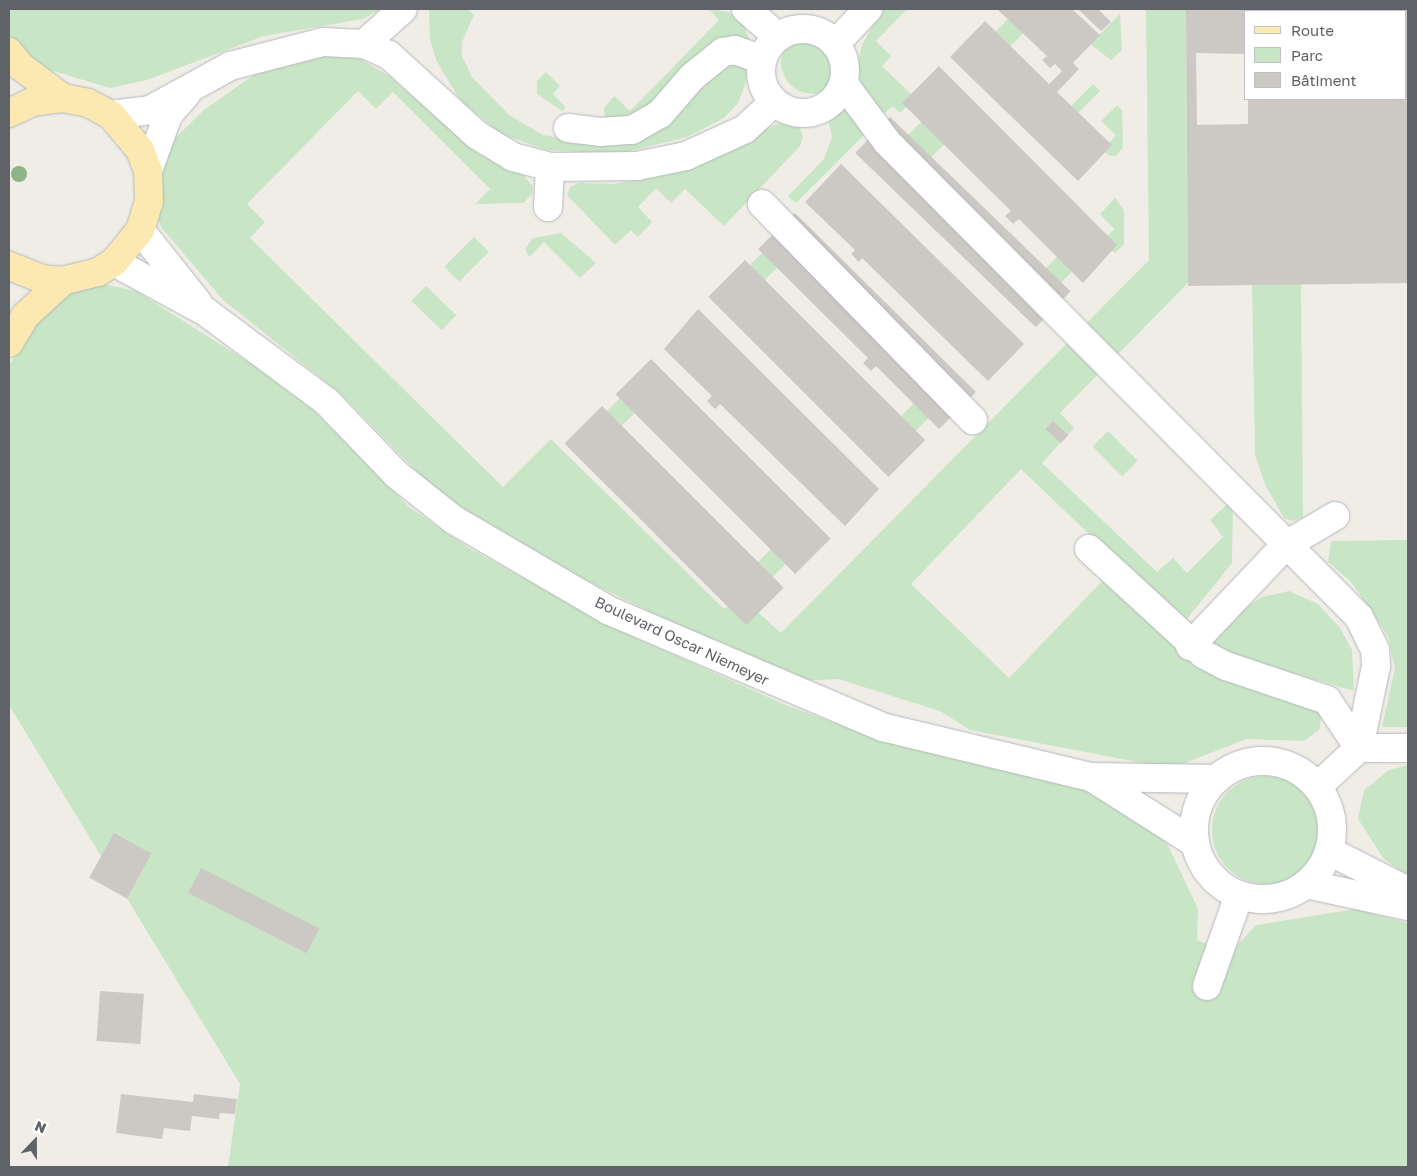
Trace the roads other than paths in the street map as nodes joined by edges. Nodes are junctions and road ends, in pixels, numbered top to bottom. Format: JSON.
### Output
{"nodes":[{"id":1,"x":404,"y":9,"type":"edge"},
{"id":2,"x":746,"y":9,"type":"edge"},
{"id":3,"x":868,"y":9,"type":"edge"},
{"id":4,"x":778,"y":37,"type":"junction"},
{"id":5,"x":836,"y":43,"type":"junction"},
{"id":6,"x":364,"y":44,"type":"junction"},
{"id":7,"x":9,"y":52,"type":"edge"},
{"id":8,"x":762,"y":60,"type":"junction"},
{"id":9,"x":844,"y":84,"type":"junction"},
{"id":10,"x":188,"y":91,"type":"junction"},
{"id":11,"x":63,"y":98,"type":"junction"},
{"id":12,"x":774,"y":102,"type":"junction"},
{"id":13,"x":9,"y":113,"type":"edge"},
{"id":14,"x":111,"y":115,"type":"junction"},
{"id":15,"x":568,"y":128,"type":"dead end"},
{"id":16,"x":550,"y":167,"type":"junction"},
{"id":17,"x":148,"y":171,"type":"junction"},
{"id":18,"x":762,"y":204,"type":"dead end"},
{"id":19,"x":548,"y":207,"type":"dead end"},
{"id":20,"x":140,"y":230,"type":"junction"},
{"id":21,"x":114,"y":262,"type":"junction"},
{"id":22,"x":9,"y":266,"type":"edge"},
{"id":23,"x":63,"y":281,"type":"junction"},
{"id":24,"x":206,"y":312,"type":"junction"},
{"id":25,"x":9,"y":343,"type":"edge"},
{"id":26,"x":973,"y":420,"type":"dead end"},
{"id":27,"x":1335,"y":516,"type":"dead end"},
{"id":28,"x":1286,"y":545,"type":"junction"},
{"id":29,"x":1089,"y":549,"type":"dead end"},
{"id":30,"x":1190,"y":646,"type":"junction"},
{"id":31,"x":1359,"y":748,"type":"junction"},
{"id":32,"x":1408,"y":748,"type":"edge"},
{"id":33,"x":1091,"y":777,"type":"junction"},
{"id":34,"x":1217,"y":779,"type":"junction"},
{"id":35,"x":1317,"y":787,"type":"junction"},
{"id":36,"x":1195,"y":843,"type":"junction"},
{"id":37,"x":1329,"y":851,"type":"junction"},
{"id":38,"x":1306,"y":884,"type":"junction"},
{"id":39,"x":1408,"y":891,"type":"edge"},
{"id":40,"x":1239,"y":895,"type":"junction"},
{"id":41,"x":1408,"y":906,"type":"edge"},
{"id":42,"x":1207,"y":986,"type":"dead end"}],
"edges":[{"from":1,"to":6,"type":"street"},
{"from":2,"to":4,"type":"street"},
{"from":3,"to":5,"type":"street"},
{"from":4,"to":5,"type":"street"},
{"from":4,"to":8,"type":"street"},
{"from":5,"to":9,"type":"street"},
{"from":6,"to":10,"type":"street"},
{"from":6,"to":16,"type":"street"},
{"from":7,"to":11,"type":"main road"},
{"from":8,"to":12,"type":"street"},
{"from":8,"to":15,"type":"street"},
{"from":9,"to":12,"type":"street"},
{"from":9,"to":28,"type":"street"},
{"from":10,"to":14,"type":"street"},
{"from":10,"to":17,"type":"street"},
{"from":11,"to":13,"type":"main road"},
{"from":11,"to":14,"type":"main road"},
{"from":12,"to":16,"type":"street"},
{"from":14,"to":17,"type":"main road"},
{"from":16,"to":19,"type":"street"},
{"from":17,"to":20,"type":"main road"},
{"from":18,"to":26,"type":"street"},
{"from":20,"to":21,"type":"main road"},
{"from":20,"to":24,"type":"street","name":"Boulevard Oscar Niemeyer"},
{"from":21,"to":23,"type":"main road"},
{"from":21,"to":24,"type":"street","name":"Boulevard Oscar Niemeyer"},
{"from":22,"to":23,"type":"main road"},
{"from":23,"to":25,"type":"main road"},
{"from":24,"to":33,"type":"street","name":"Boulevard Oscar Niemeyer"},
{"from":27,"to":28,"type":"street"},
{"from":28,"to":30,"type":"street"},
{"from":28,"to":31,"type":"street"},
{"from":29,"to":30,"type":"street"},
{"from":30,"to":31,"type":"street"},
{"from":31,"to":32,"type":"street"},
{"from":31,"to":35,"type":"street"},
{"from":33,"to":34,"type":"street","name":"Boulevard Oscar Niemeyer"},
{"from":33,"to":36,"type":"street","name":"Boulevard Oscar Niemeyer"},
{"from":34,"to":35,"type":"street"},
{"from":34,"to":36,"type":"street"},
{"from":35,"to":37,"type":"street"},
{"from":36,"to":40,"type":"street"},
{"from":37,"to":38,"type":"street"},
{"from":37,"to":39,"type":"street"},
{"from":38,"to":40,"type":"street"},
{"from":38,"to":41,"type":"street"},
{"from":40,"to":42,"type":"street"}]}
